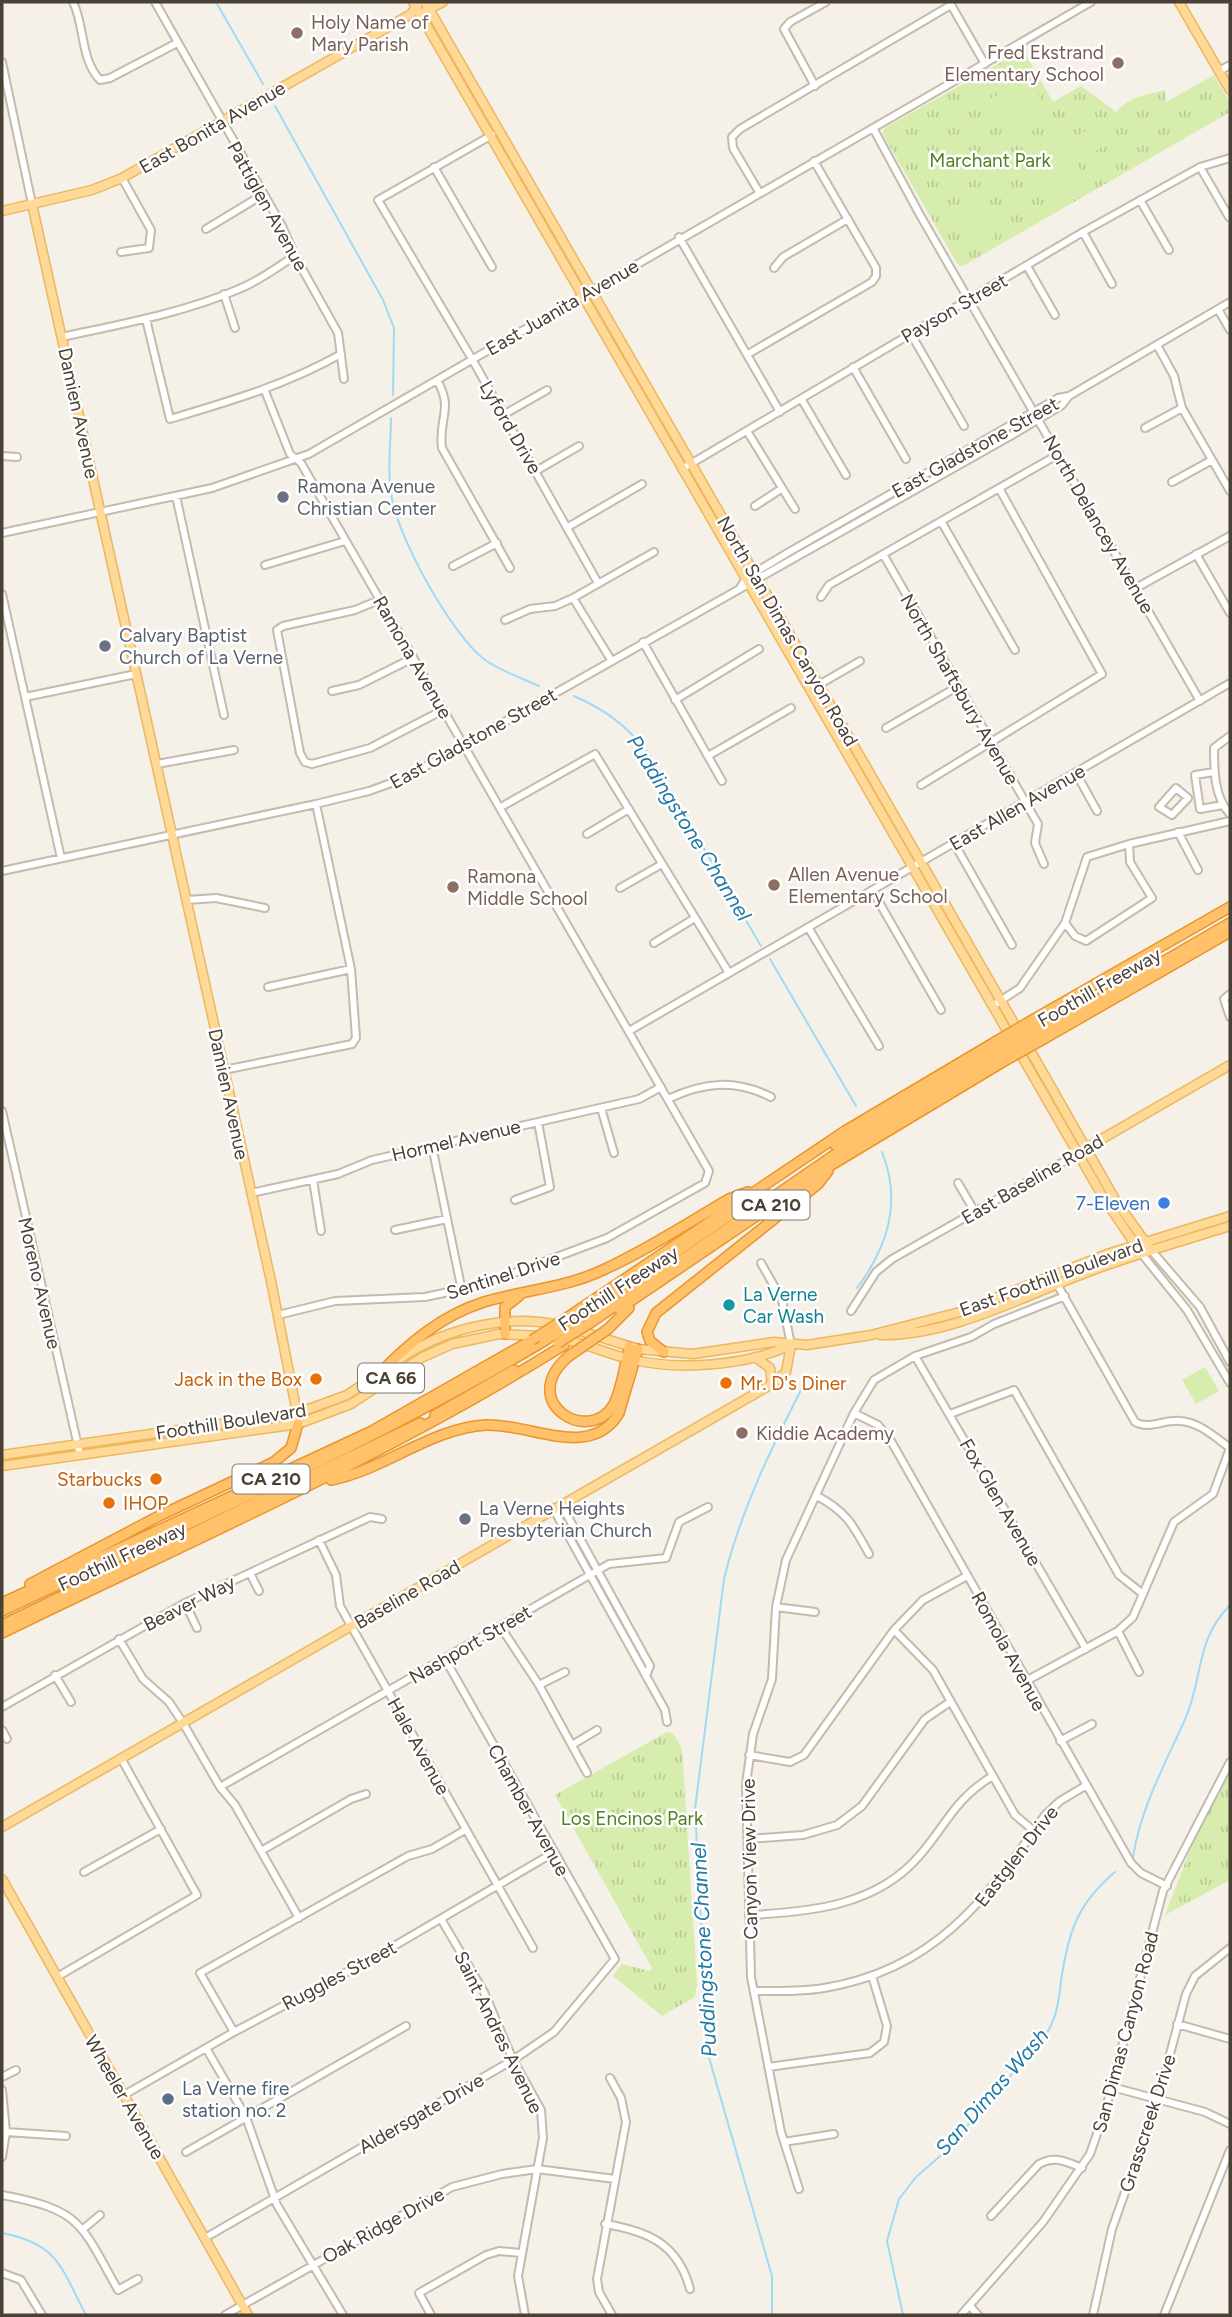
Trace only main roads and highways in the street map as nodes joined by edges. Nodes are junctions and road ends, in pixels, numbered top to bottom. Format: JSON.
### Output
{"nodes":[{"id":1,"x":443,"y":2,"type":"edge"},
{"id":2,"x":1179,"y":2,"type":"edge"},
{"id":3,"x":420,"y":6,"type":"edge"},
{"id":4,"x":1230,"y":90,"type":"edge"},
{"id":5,"x":33,"y":204,"type":"junction"},
{"id":6,"x":2,"y":211,"type":"edge"},
{"id":7,"x":1230,"y":907,"type":"edge"},
{"id":8,"x":1230,"y":923,"type":"edge"},
{"id":9,"x":1230,"y":932,"type":"edge"},
{"id":10,"x":1035,"y":1031,"type":"junction"},
{"id":11,"x":1001,"y":1051,"type":"junction"},
{"id":12,"x":1230,"y":1065,"type":"edge"},
{"id":13,"x":883,"y":1112,"type":"junction"},
{"id":14,"x":900,"y":1119,"type":"junction"},
{"id":15,"x":1082,"y":1151,"type":"junction"},
{"id":16,"x":833,"y":1164,"type":"junction"},
{"id":17,"x":760,"y":1188,"type":"junction"},
{"id":18,"x":1230,"y":1216,"type":"edge"},
{"id":19,"x":1230,"y":1227,"type":"edge"},
{"id":20,"x":1144,"y":1242,"type":"junction"},
{"id":21,"x":1138,"y":1250,"type":"junction"},
{"id":22,"x":1151,"y":1250,"type":"junction"},
{"id":23,"x":527,"y":1293,"type":"junction"},
{"id":24,"x":642,"y":1295,"type":"junction"},
{"id":25,"x":986,"y":1306,"type":"junction"},
{"id":26,"x":504,"y":1323,"type":"junction"},
{"id":27,"x":592,"y":1324,"type":"junction"},
{"id":28,"x":505,"y":1334,"type":"junction"},
{"id":29,"x":561,"y":1344,"type":"junction"},
{"id":30,"x":791,"y":1345,"type":"junction"},
{"id":31,"x":634,"y":1348,"type":"junction"},
{"id":32,"x":664,"y":1352,"type":"junction"},
{"id":33,"x":754,"y":1357,"type":"junction"},
{"id":34,"x":631,"y":1359,"type":"junction"},
{"id":35,"x":379,"y":1374,"type":"junction"},
{"id":36,"x":772,"y":1384,"type":"junction"},
{"id":37,"x":298,"y":1413,"type":"junction"},
{"id":38,"x":298,"y":1424,"type":"junction"},
{"id":39,"x":2,"y":1455,"type":"edge"},
{"id":40,"x":2,"y":1466,"type":"edge"},
{"id":41,"x":318,"y":1482,"type":"junction"},
{"id":42,"x":2,"y":1601,"type":"edge"},
{"id":43,"x":2,"y":1611,"type":"edge"},
{"id":44,"x":2,"y":1625,"type":"edge"},
{"id":45,"x":2,"y":1633,"type":"edge"},
{"id":46,"x":2,"y":1827,"type":"edge"},
{"id":47,"x":2,"y":1879,"type":"edge"},
{"id":48,"x":248,"y":2315,"type":"edge"}],
"edges":[{"from":1,"to":3,"type":"main road","name":"East Bonita Avenue"},
{"from":2,"to":4,"type":"main road"},
{"from":3,"to":5,"type":"main road","name":"East Bonita Avenue"},
{"from":3,"to":15,"type":"main road","name":"North San Dimas Canyon Road"},
{"from":3,"to":15,"type":"main road","name":"North San Dimas Canyon Road"},
{"from":5,"to":6,"type":"main road","name":"East Bonita Avenue"},
{"from":5,"to":37,"type":"main road","name":"Damien Avenue"},
{"from":7,"to":10,"type":"highway","name":"Foothill Freeway","number":"CA 210"},
{"from":8,"to":10,"type":"highway"},
{"from":9,"to":10,"type":"highway","name":"Foothill Freeway","number":"CA 210"},
{"from":10,"to":11,"type":"highway","name":"Foothill Freeway","number":"CA 210","bridge":true},
{"from":10,"to":11,"type":"highway","name":"Foothill Freeway","number":"CA 210","bridge":true},
{"from":11,"to":13,"type":"highway","name":"Foothill Freeway","number":"CA 210"},
{"from":11,"to":14,"type":"highway","name":"Foothill Freeway","number":"CA 210"},
{"from":12,"to":15,"type":"main road","name":"East Baseline Road"},
{"from":13,"to":17,"type":"highway","name":"Foothill Freeway","number":"CA 210"},
{"from":13,"to":43,"type":"highway","bridge":true},
{"from":14,"to":16,"type":"highway","name":"Foothill Freeway","number":"CA 210"},
{"from":14,"to":27,"type":"highway"},
{"from":15,"to":20,"type":"main road","name":"North San Dimas Canyon Road"},
{"from":15,"to":21,"type":"main road","name":"North San Dimas Canyon Road"},
{"from":16,"to":24,"type":"highway","name":"Foothill Freeway","number":"CA 210"},
{"from":16,"to":32,"type":"highway"},
{"from":17,"to":23,"type":"highway"},
{"from":17,"to":42,"type":"highway","name":"Foothill Freeway","number":"CA 210","bridge":true},
{"from":18,"to":20,"type":"main road","name":"East Foothill Boulevard"},
{"from":19,"to":22,"type":"main road","name":"East Foothill Boulevard"},
{"from":20,"to":21,"type":"main road","name":"East Foothill Boulevard"},
{"from":20,"to":22,"type":"main road","name":"North San Dimas Canyon Road"},
{"from":21,"to":22,"type":"main road","name":"East Foothill Boulevard"},
{"from":21,"to":25,"type":"main road","name":"East Foothill Boulevard"},
{"from":21,"to":25,"type":"main road","name":"East Foothill Boulevard"},
{"from":23,"to":26,"type":"highway"},
{"from":23,"to":35,"type":"highway"},
{"from":24,"to":27,"type":"highway","name":"Foothill Freeway","number":"CA 210"},
{"from":24,"to":34,"type":"highway","bridge":true},
{"from":25,"to":30,"type":"main road","name":"East Foothill Boulevard"},
{"from":26,"to":28,"type":"highway"},
{"from":26,"to":31,"type":"main road","name":"Foothill Boulevard","number":"CA 66"},
{"from":26,"to":35,"type":"main road","name":"Foothill Boulevard","number":"CA 66"},
{"from":27,"to":29,"type":"highway","name":"Foothill Freeway","number":"CA 210","bridge":true},
{"from":28,"to":34,"type":"main road","name":"Foothill Boulevard","number":"CA 66"},
{"from":28,"to":38,"type":"main road","name":"Foothill Boulevard","number":"CA 66"},
{"from":29,"to":41,"type":"highway","name":"Foothill Freeway","number":"CA 210"},
{"from":29,"to":44,"type":"highway"},
{"from":30,"to":32,"type":"main road","name":"Foothill Boulevard"},
{"from":30,"to":33,"type":"main road","name":"Foothill Boulevard"},
{"from":30,"to":36,"type":"main road","name":"Baseline Road"},
{"from":31,"to":32,"type":"main road","name":"Foothill Boulevard"},
{"from":31,"to":34,"type":"highway"},
{"from":33,"to":34,"type":"main road","name":"Foothill Boulevard"},
{"from":33,"to":36,"type":"main road"},
{"from":34,"to":41,"type":"highway"},
{"from":35,"to":37,"type":"main road","name":"Foothill Boulevard","number":"CA 66"},
{"from":36,"to":46,"type":"main road","name":"Baseline Road"},
{"from":37,"to":38,"type":"main road","name":"Damien Avenue"},
{"from":37,"to":39,"type":"main road","name":"Foothill Boulevard","number":"CA 66"},
{"from":38,"to":40,"type":"main road","name":"Foothill Boulevard","number":"CA 66"},
{"from":38,"to":42,"type":"highway"},
{"from":41,"to":45,"type":"highway","name":"Foothill Freeway","number":"CA 210"},
{"from":47,"to":48,"type":"main road","name":"Wheeler Avenue"}]}
